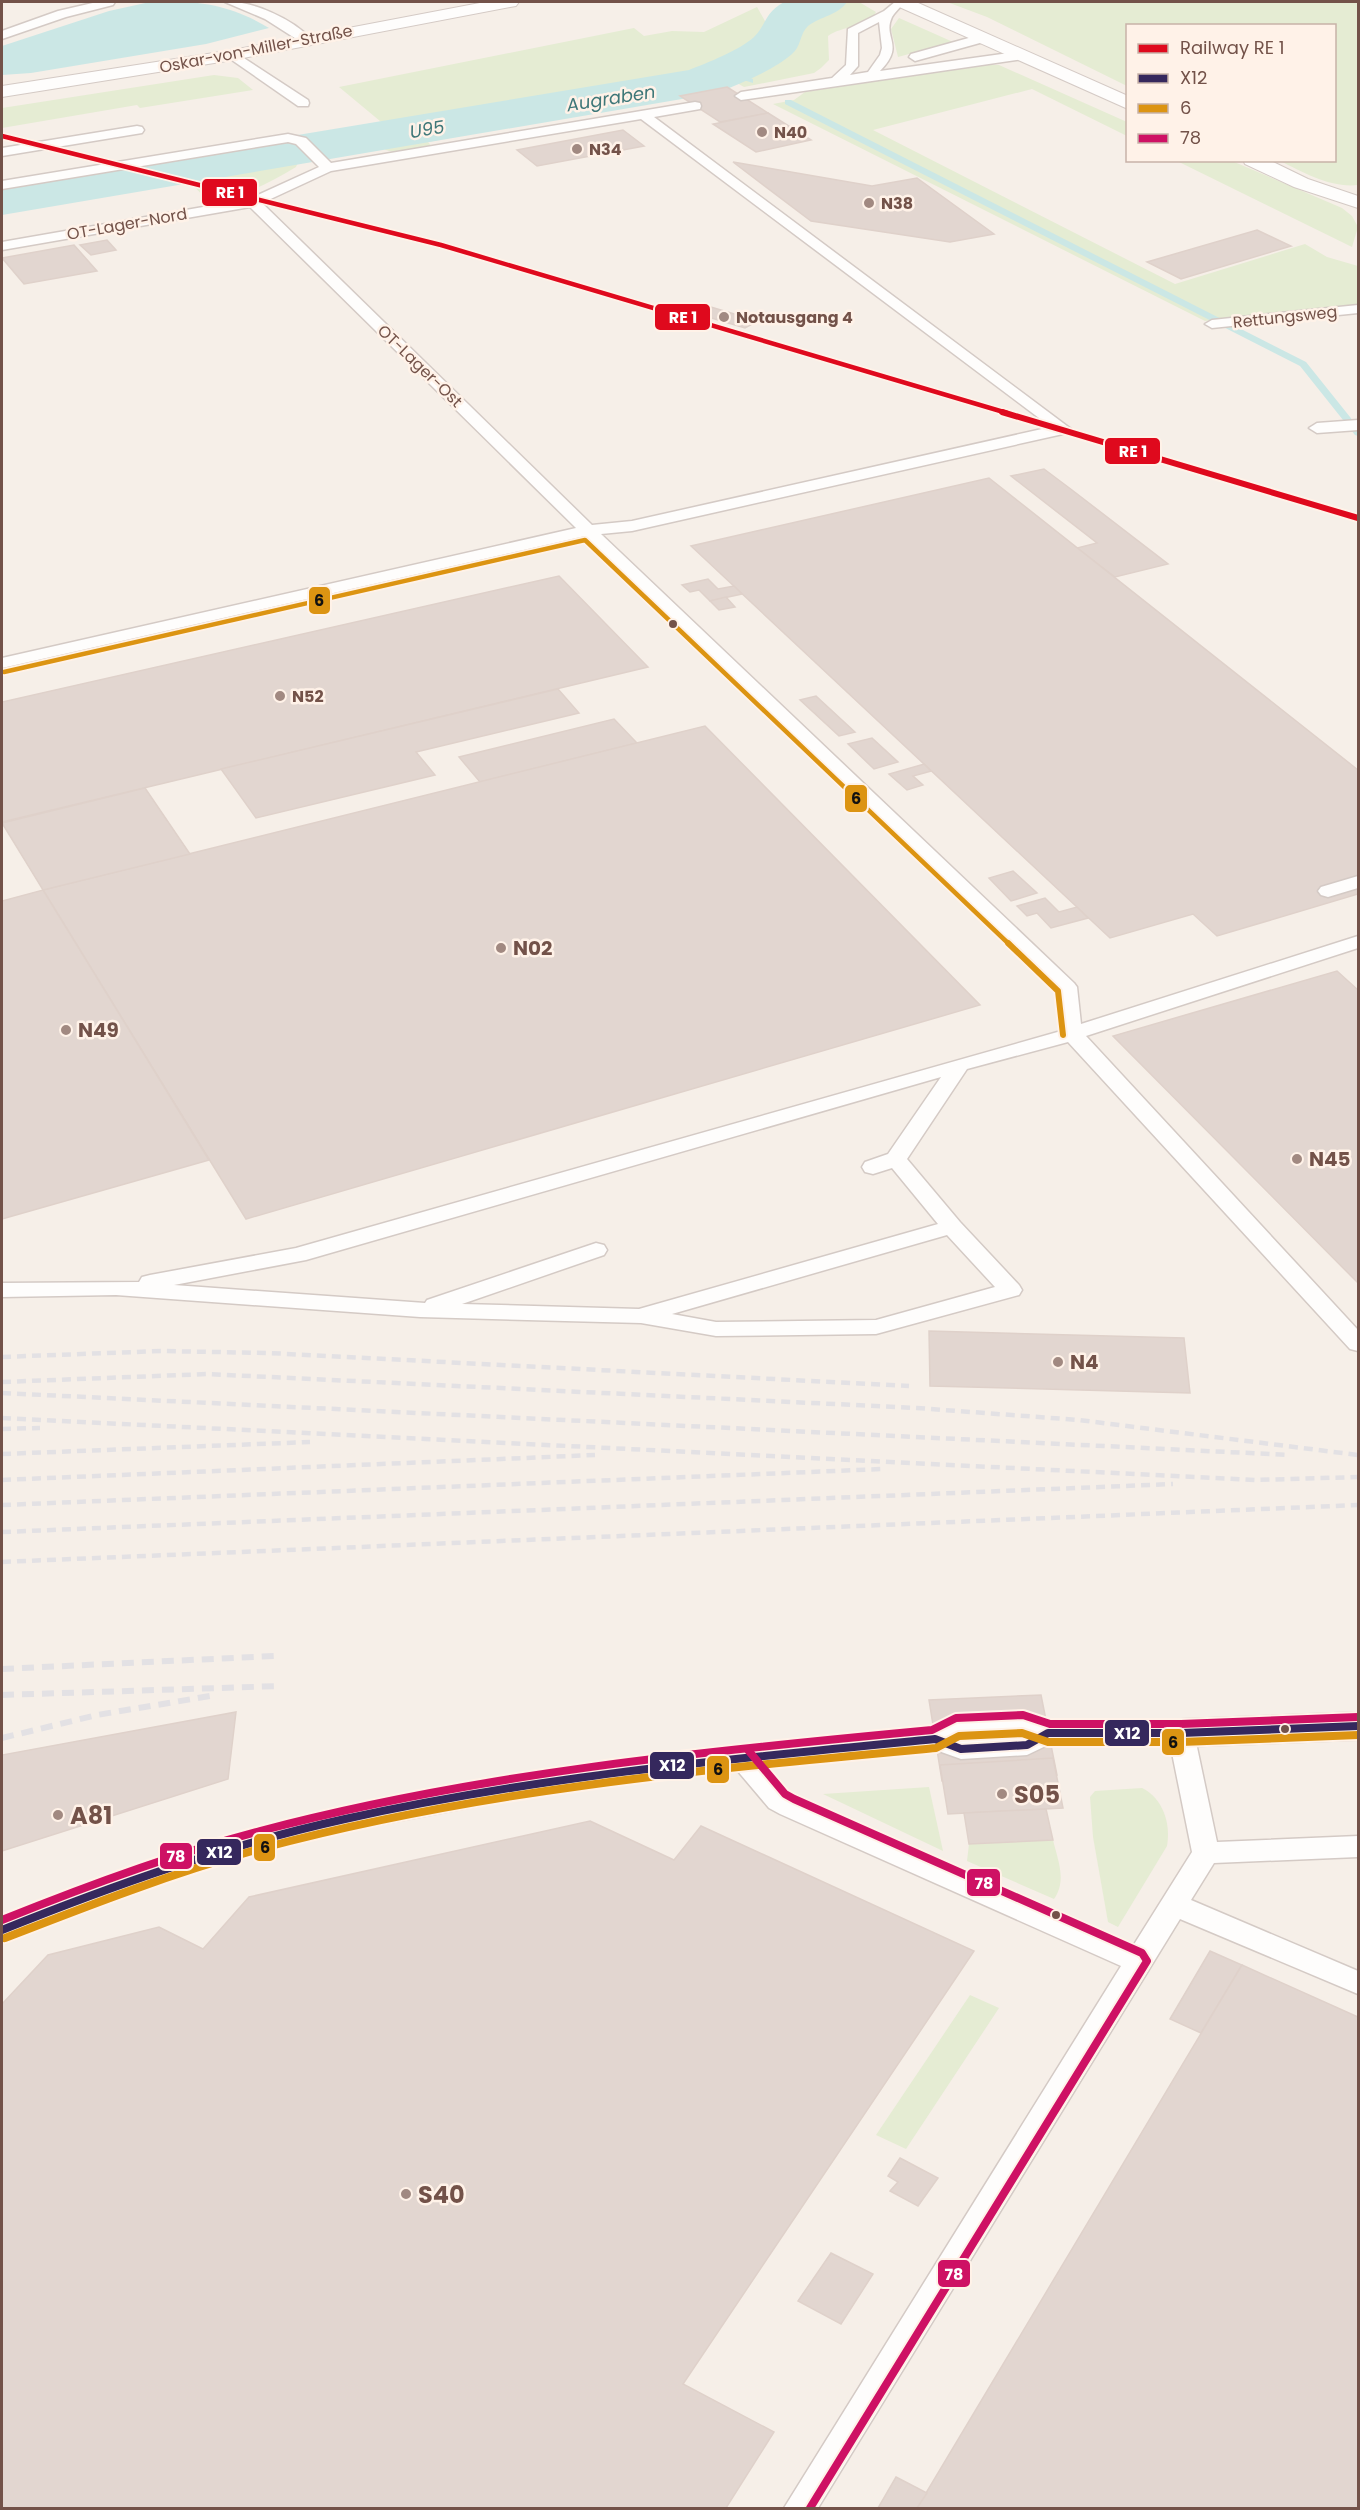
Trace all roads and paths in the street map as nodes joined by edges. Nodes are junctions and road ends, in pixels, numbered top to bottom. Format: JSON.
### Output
{"nodes":[{"id":1,"x":109,"y":2,"type":"edge"},
{"id":2,"x":231,"y":2,"type":"edge"},
{"id":3,"x":510,"y":2,"type":"edge"},
{"id":4,"x":896,"y":5,"type":"edge"},
{"id":5,"x":2,"y":34,"type":"edge"},
{"id":6,"x":983,"y":38,"type":"junction"},
{"id":7,"x":305,"y":39,"type":"junction"},
{"id":8,"x":233,"y":55,"type":"junction"},
{"id":9,"x":1023,"y":55,"type":"junction"},
{"id":10,"x":873,"y":70,"type":"junction"},
{"id":11,"x":854,"y":78,"type":"junction"},
{"id":12,"x":837,"y":80,"type":"junction"},
{"id":13,"x":2,"y":92,"type":"edge"},
{"id":14,"x":741,"y":96,"type":"dead end"},
{"id":15,"x":1126,"y":102,"type":"edge"},
{"id":16,"x":303,"y":103,"type":"dead end"},
{"id":17,"x":695,"y":106,"type":"dead end"},
{"id":18,"x":645,"y":116,"type":"junction"},
{"id":19,"x":137,"y":130,"type":"dead end"},
{"id":20,"x":2,"y":152,"type":"edge"},
{"id":21,"x":1256,"y":162,"type":"edge"},
{"id":22,"x":328,"y":168,"type":"junction"},
{"id":23,"x":2,"y":185,"type":"edge"},
{"id":24,"x":253,"y":202,"type":"junction"},
{"id":25,"x":1359,"y":202,"type":"edge"},
{"id":26,"x":2,"y":246,"type":"edge"},
{"id":27,"x":1359,"y":309,"type":"edge"},
{"id":28,"x":1212,"y":324,"type":"dead end"},
{"id":29,"x":1359,"y":424,"type":"edge"},
{"id":30,"x":1322,"y":428,"type":"dead end"},
{"id":31,"x":588,"y":530,"type":"junction"},
{"id":32,"x":2,"y":663,"type":"edge"},
{"id":33,"x":1359,"y":882,"type":"edge"},
{"id":34,"x":1328,"y":891,"type":"dead end"},
{"id":35,"x":1359,"y":942,"type":"edge"},
{"id":36,"x":1072,"y":1034,"type":"junction"},
{"id":37,"x":960,"y":1065,"type":"junction"},
{"id":38,"x":896,"y":1159,"type":"junction"},
{"id":39,"x":873,"y":1167,"type":"dead end"},
{"id":40,"x":952,"y":1227,"type":"junction"},
{"id":41,"x":596,"y":1250,"type":"dead end"},
{"id":42,"x":117,"y":1288,"type":"junction"},
{"id":43,"x":2,"y":1290,"type":"edge"},
{"id":44,"x":420,"y":1310,"type":"junction"},
{"id":45,"x":639,"y":1316,"type":"junction"},
{"id":46,"x":1359,"y":1344,"type":"edge"},
{"id":47,"x":1359,"y":1726,"type":"edge"},
{"id":48,"x":1181,"y":1733,"type":"junction"},
{"id":49,"x":741,"y":1756,"type":"junction"},
{"id":50,"x":1359,"y":1846,"type":"edge"},
{"id":51,"x":1206,"y":1854,"type":"junction"},
{"id":52,"x":1175,"y":1905,"type":"junction"},
{"id":53,"x":2,"y":1930,"type":"edge"},
{"id":54,"x":1138,"y":1961,"type":"junction"},
{"id":55,"x":1359,"y":1983,"type":"edge"},
{"id":56,"x":800,"y":2508,"type":"edge"}],
"edges":[{"from":1,"to":5,"type":"lane"},
{"from":2,"to":7,"type":"lane"},
{"from":3,"to":7,"type":"street","name":"Oskar-von-Miller-Straße"},
{"from":4,"to":6,"type":"street"},
{"from":4,"to":10,"type":"lane"},
{"from":4,"to":12,"type":"lane"},
{"from":6,"to":9,"type":"street"},
{"from":6,"to":10,"type":"lane"},
{"from":7,"to":8,"type":"street","name":"Oskar-von-Miller-Straße"},
{"from":8,"to":13,"type":"street","name":"Oskar-von-Miller-Straße"},
{"from":8,"to":16,"type":"lane"},
{"from":9,"to":11,"type":"lane"},
{"from":9,"to":15,"type":"street"},
{"from":10,"to":11,"type":"lane"},
{"from":11,"to":12,"type":"lane"},
{"from":12,"to":14,"type":"lane"},
{"from":17,"to":18,"type":"lane","name":"OT-Lager-Nord"},
{"from":18,"to":22,"type":"lane","name":"OT-Lager-Nord"},
{"from":18,"to":31,"type":"lane"},
{"from":19,"to":20,"type":"lane"},
{"from":21,"to":25,"type":"street"},
{"from":22,"to":23,"type":"lane"},
{"from":22,"to":24,"type":"lane","name":"OT-Lager-Nord"},
{"from":24,"to":26,"type":"lane","name":"OT-Lager-Nord"},
{"from":24,"to":31,"type":"lane","name":"OT-Lager-Ost"},
{"from":27,"to":28,"type":"lane","name":"Rettungsweg"},
{"from":29,"to":30,"type":"lane"},
{"from":31,"to":32,"type":"lane"},
{"from":31,"to":36,"type":"lane","name":"OT-Lager-Ost"},
{"from":33,"to":34,"type":"lane"},
{"from":35,"to":36,"type":"lane"},
{"from":36,"to":37,"type":"lane"},
{"from":36,"to":46,"type":"lane"},
{"from":37,"to":38,"type":"lane"},
{"from":37,"to":42,"type":"lane"},
{"from":38,"to":39,"type":"lane"},
{"from":38,"to":40,"type":"lane"},
{"from":40,"to":45,"type":"lane"},
{"from":40,"to":45,"type":"lane"},
{"from":41,"to":44,"type":"lane"},
{"from":42,"to":43,"type":"lane"},
{"from":42,"to":44,"type":"lane"},
{"from":44,"to":45,"type":"lane"},
{"from":47,"to":48,"type":"street"},
{"from":48,"to":49,"type":"lane"},
{"from":48,"to":51,"type":"lane"},
{"from":49,"to":53,"type":"lane"},
{"from":49,"to":54,"type":"lane"},
{"from":50,"to":51,"type":"lane"},
{"from":51,"to":52,"type":"lane"},
{"from":52,"to":54,"type":"lane"},
{"from":52,"to":55,"type":"lane"},
{"from":54,"to":56,"type":"lane"}]}
